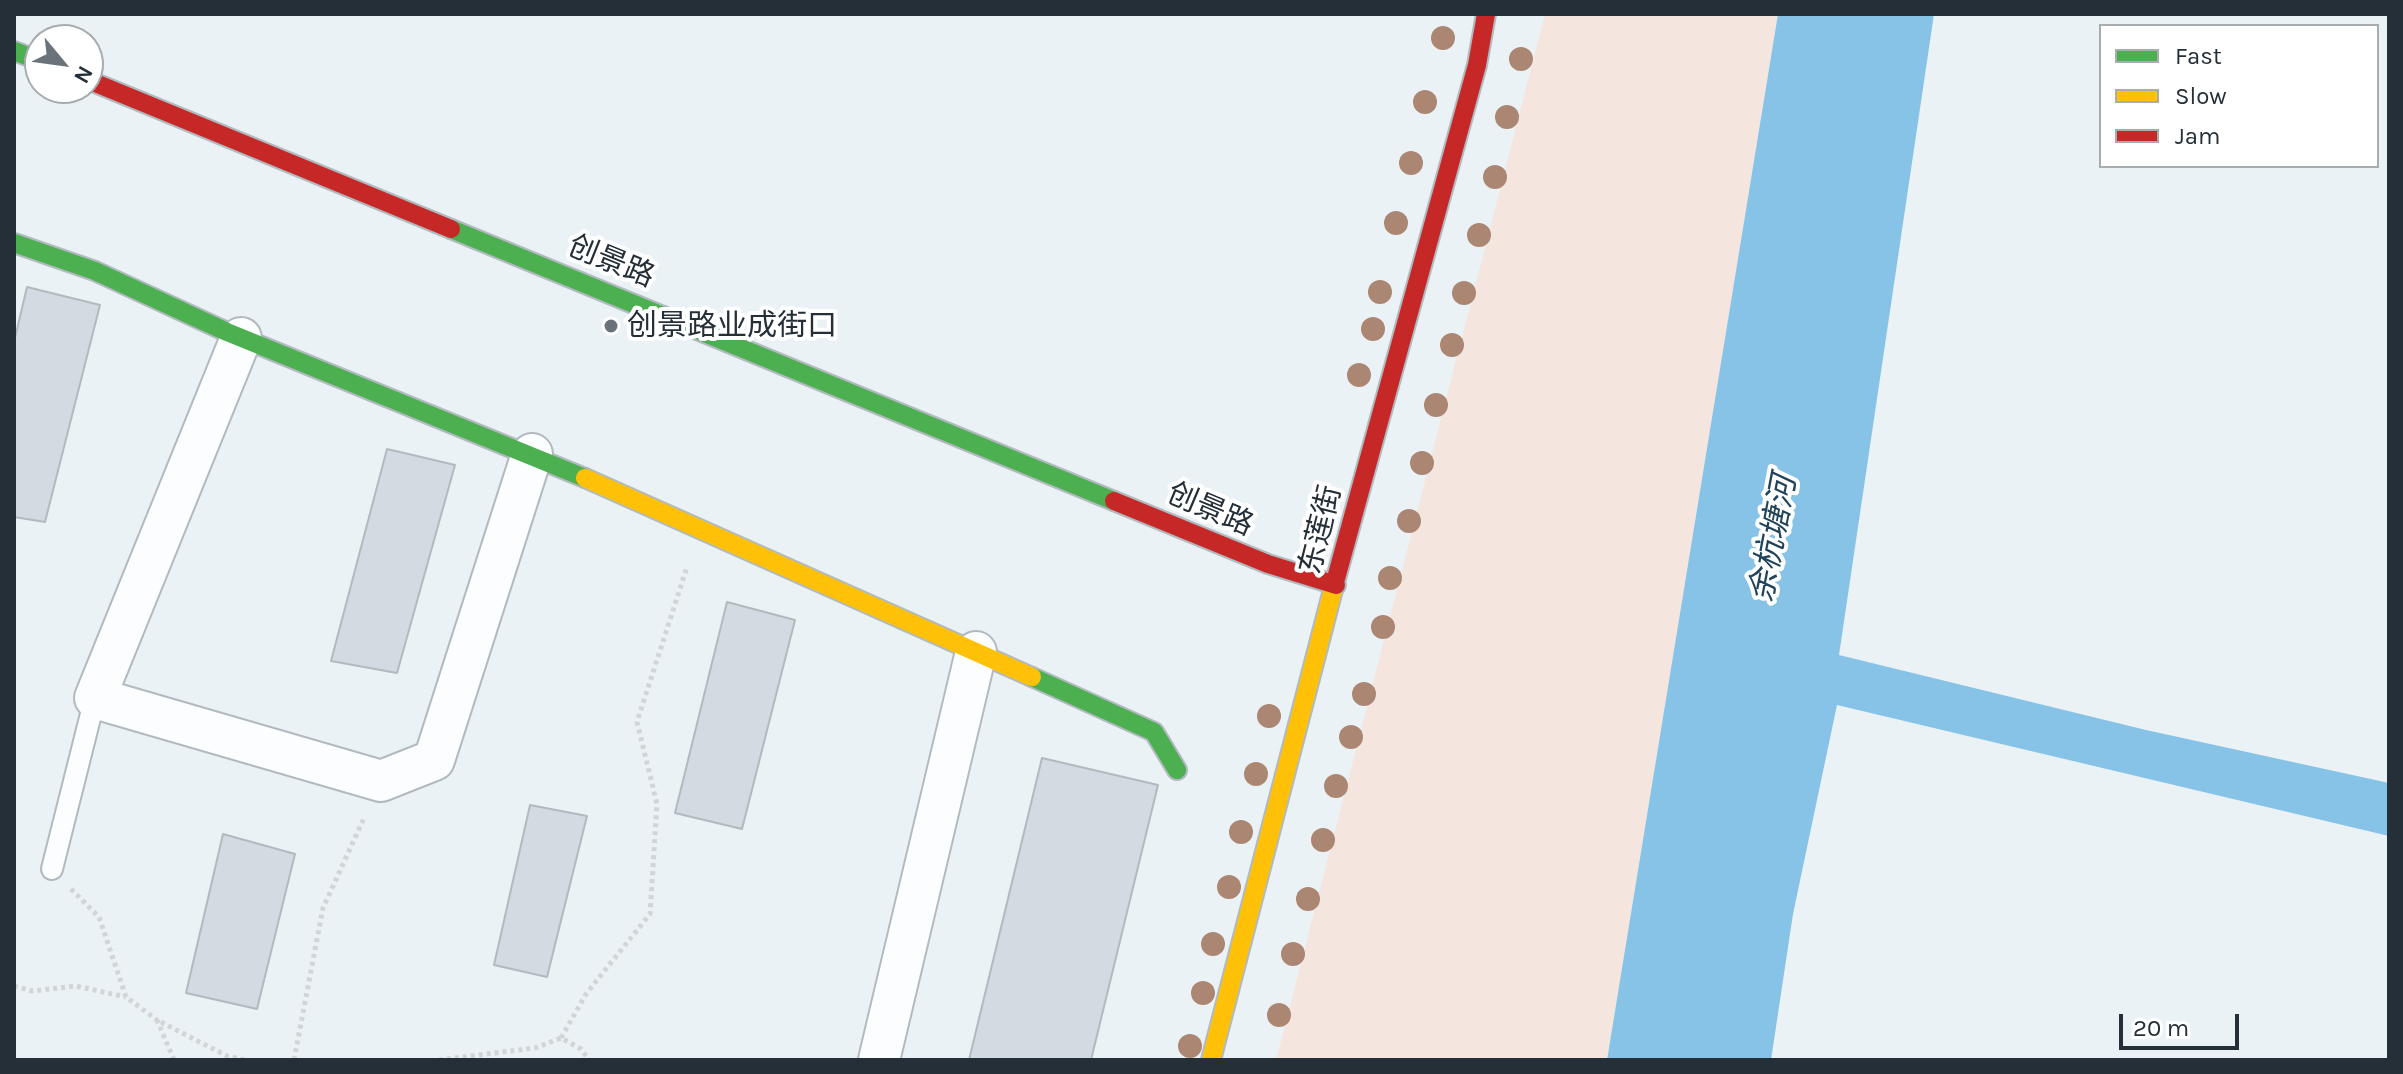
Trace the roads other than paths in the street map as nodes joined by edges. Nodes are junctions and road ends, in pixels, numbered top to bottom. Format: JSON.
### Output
{"nodes":[{"id":1,"x":1486,"y":14,"type":"edge"},
{"id":2,"x":104,"y":87,"type":"edge"},
{"id":3,"x":14,"y":243,"type":"edge"},
{"id":4,"x":241,"y":338,"type":"junction"},
{"id":5,"x":532,"y":454,"type":"junction"},
{"id":6,"x":1336,"y":585,"type":"junction"},
{"id":7,"x":976,"y":652,"type":"junction"},
{"id":8,"x":95,"y":698,"type":"junction"},
{"id":9,"x":1177,"y":770,"type":"dead end"},
{"id":10,"x":52,"y":869,"type":"road end"},
{"id":11,"x":879,"y":1060,"type":"edge"},
{"id":12,"x":1211,"y":1060,"type":"edge"}],
"edges":[{"from":1,"to":6,"type":"street","name":"东莲街"},
{"from":2,"to":6,"type":"street","name":"创景路"},
{"from":3,"to":4,"type":"street"},
{"from":4,"to":5,"type":"street"},
{"from":4,"to":8,"type":"street"},
{"from":5,"to":7,"type":"street"},
{"from":5,"to":8,"type":"street"},
{"from":6,"to":12,"type":"street","name":"东莲街"},
{"from":7,"to":9,"type":"street"},
{"from":7,"to":11,"type":"street"},
{"from":8,"to":10,"type":"lane"}]}
